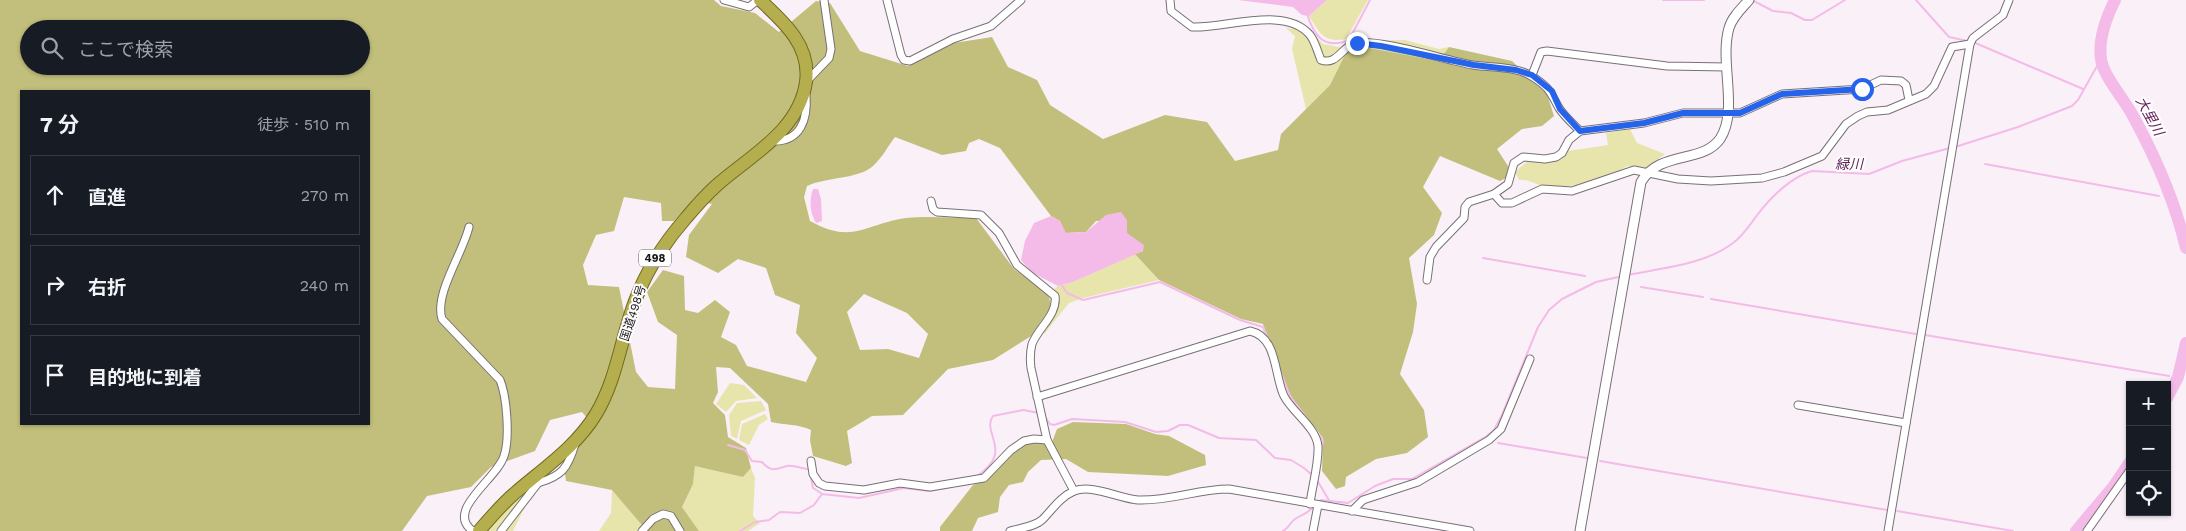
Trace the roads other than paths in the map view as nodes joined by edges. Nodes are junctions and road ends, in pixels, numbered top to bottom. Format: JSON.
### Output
{"nodes":[{"id":1,"x":724,"y":0,"type":"edge"},
{"id":2,"x":759,"y":0,"type":"edge"},
{"id":3,"x":824,"y":0,"type":"edge"},
{"id":4,"x":887,"y":0,"type":"edge"},
{"id":5,"x":1021,"y":0,"type":"edge"},
{"id":6,"x":1170,"y":0,"type":"edge"},
{"id":7,"x":2009,"y":0,"type":"edge"},
{"id":8,"x":1748,"y":1,"type":"edge"},
{"id":9,"x":1971,"y":41,"type":"junction"},
{"id":10,"x":1727,"y":67,"type":"junction"},
{"id":11,"x":1532,"y":75,"type":"junction"},
{"id":12,"x":806,"y":82,"type":"junction"},
{"id":13,"x":1909,"y":100,"type":"junction"},
{"id":14,"x":1728,"y":112,"type":"junction"},
{"id":15,"x":1580,"y":131,"type":"junction"},
{"id":16,"x":1646,"y":173,"type":"junction"},
{"id":17,"x":1494,"y":194,"type":"junction"},
{"id":18,"x":931,"y":202,"type":"dead end"},
{"id":19,"x":469,"y":227,"type":"dead end"},
{"id":20,"x":1427,"y":280,"type":"dead end"},
{"id":21,"x":1530,"y":359,"type":"dead end"},
{"id":22,"x":1037,"y":397,"type":"junction"},
{"id":23,"x":1798,"y":406,"type":"dead end"},
{"id":24,"x":1906,"y":423,"type":"junction"},
{"id":25,"x":1047,"y":440,"type":"junction"},
{"id":26,"x":811,"y":460,"type":"dead end"},
{"id":27,"x":2129,"y":471,"type":"edge"},
{"id":28,"x":535,"y":481,"type":"junction"},
{"id":29,"x":1074,"y":491,"type":"junction"},
{"id":30,"x":1310,"y":504,"type":"junction"},
{"id":31,"x":1318,"y":505,"type":"junction"},
{"id":32,"x":1352,"y":511,"type":"junction"},
{"id":33,"x":474,"y":531,"type":"edge"},
{"id":34,"x":479,"y":531,"type":"edge"},
{"id":35,"x":501,"y":531,"type":"edge"},
{"id":36,"x":642,"y":531,"type":"edge"},
{"id":37,"x":680,"y":531,"type":"edge"},
{"id":38,"x":1010,"y":531,"type":"edge"},
{"id":39,"x":1313,"y":531,"type":"edge"},
{"id":40,"x":1470,"y":531,"type":"edge"},
{"id":41,"x":1580,"y":531,"type":"edge"},
{"id":42,"x":1888,"y":531,"type":"edge"},
{"id":43,"x":2087,"y":531,"type":"edge"}],
"edges":[{"from":1,"to":2,"type":"street"},
{"from":2,"to":12,"type":"highway","name":"国道498号","number":"498"},
{"from":3,"to":12,"type":"street"},
{"from":4,"to":5,"type":"street"},
{"from":6,"to":11,"type":"street"},
{"from":7,"to":9,"type":"street"},
{"from":8,"to":10,"type":"street"},
{"from":9,"to":13,"type":"street"},
{"from":9,"to":24,"type":"street"},
{"from":10,"to":11,"type":"street"},
{"from":10,"to":14,"type":"street"},
{"from":11,"to":15,"type":"street"},
{"from":12,"to":28,"type":"highway","name":"国道498号","number":"498"},
{"from":13,"to":14,"type":"street"},
{"from":13,"to":16,"type":"street"},
{"from":14,"to":15,"type":"street"},
{"from":14,"to":16,"type":"street"},
{"from":15,"to":17,"type":"street"},
{"from":16,"to":17,"type":"street"},
{"from":16,"to":41,"type":"street"},
{"from":17,"to":20,"type":"street"},
{"from":18,"to":22,"type":"street"},
{"from":19,"to":33,"type":"street"},
{"from":21,"to":32,"type":"street"},
{"from":22,"to":25,"type":"street"},
{"from":22,"to":30,"type":"street"},
{"from":23,"to":24,"type":"street"},
{"from":24,"to":42,"type":"street"},
{"from":25,"to":26,"type":"street"},
{"from":25,"to":29,"type":"street"},
{"from":27,"to":43,"type":"street"},
{"from":28,"to":34,"type":"highway","name":"国道498号","number":"498"},
{"from":28,"to":35,"type":"street"},
{"from":29,"to":30,"type":"street"},
{"from":29,"to":38,"type":"street"},
{"from":30,"to":31,"type":"street"},
{"from":31,"to":32,"type":"street"},
{"from":31,"to":39,"type":"street"},
{"from":32,"to":40,"type":"street"},
{"from":36,"to":37,"type":"street"}]}
